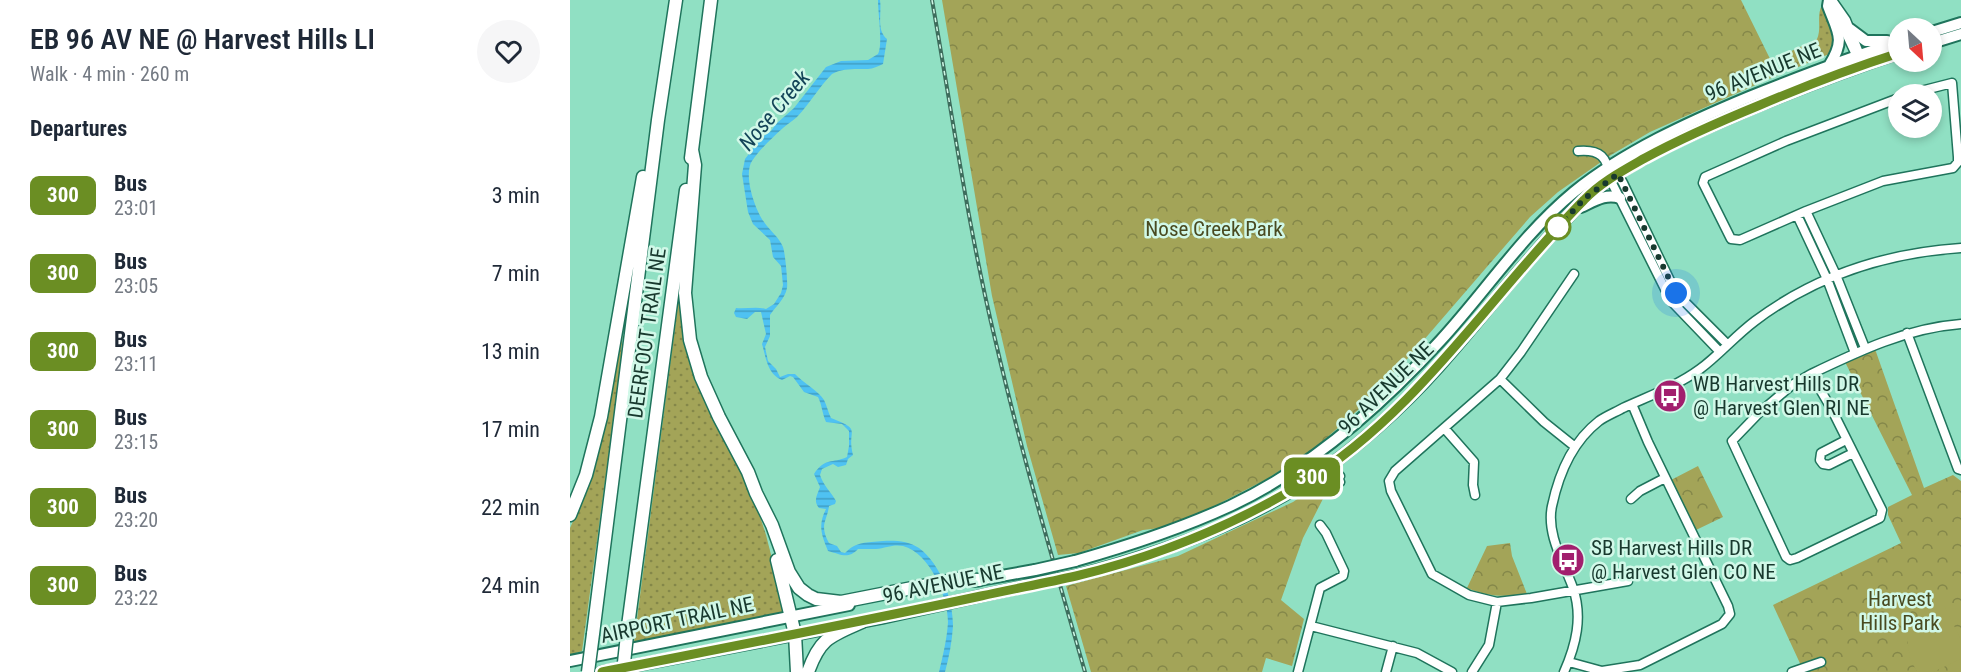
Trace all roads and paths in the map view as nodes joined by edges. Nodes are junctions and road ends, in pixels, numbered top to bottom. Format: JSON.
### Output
{"nodes":[{"id":1,"x":676,"y":0,"type":"edge"},
{"id":2,"x":711,"y":0,"type":"edge"},
{"id":3,"x":1832,"y":2,"type":"edge"},
{"id":4,"x":1961,"y":23,"type":"edge"},
{"id":5,"x":1850,"y":29,"type":"junction"},
{"id":6,"x":1942,"y":29,"type":"edge"},
{"id":7,"x":1961,"y":34,"type":"edge"},
{"id":8,"x":1888,"y":40,"type":"edge"},
{"id":9,"x":1942,"y":40,"type":"edge"},
{"id":10,"x":1888,"y":45,"type":"edge"},
{"id":11,"x":1888,"y":54,"type":"edge"},
{"id":12,"x":1859,"y":58,"type":"junction"},
{"id":13,"x":1829,"y":66,"type":"junction"},
{"id":14,"x":1961,"y":79,"type":"edge"},
{"id":15,"x":1952,"y":83,"type":"junction"},
{"id":16,"x":1942,"y":86,"type":"edge"},
{"id":17,"x":1888,"y":102,"type":"edge"},
{"id":18,"x":658,"y":120,"type":"junction"},
{"id":19,"x":692,"y":150,"type":"junction"},
{"id":20,"x":1578,"y":151,"type":"dead end"},
{"id":21,"x":1613,"y":173,"type":"junction"},
{"id":22,"x":1620,"y":198,"type":"junction"},
{"id":23,"x":1575,"y":210,"type":"junction"},
{"id":24,"x":1806,"y":211,"type":"junction"},
{"id":25,"x":1797,"y":215,"type":"junction"},
{"id":26,"x":1961,"y":248,"type":"edge"},
{"id":27,"x":1574,"y":274,"type":"dead end"},
{"id":28,"x":1836,"y":275,"type":"junction"},
{"id":29,"x":1827,"y":279,"type":"junction"},
{"id":30,"x":1961,"y":324,"type":"edge"},
{"id":31,"x":1907,"y":333,"type":"junction"},
{"id":32,"x":1441,"y":340,"type":"junction"},
{"id":33,"x":1726,"y":344,"type":"junction"},
{"id":34,"x":1454,"y":350,"type":"junction"},
{"id":35,"x":1860,"y":350,"type":"junction"},
{"id":36,"x":1719,"y":351,"type":"junction"},
{"id":37,"x":1811,"y":374,"type":"junction"},
{"id":38,"x":1500,"y":379,"type":"junction"},
{"id":39,"x":1632,"y":404,"type":"junction"},
{"id":40,"x":1445,"y":429,"type":"junction"},
{"id":41,"x":1846,"y":440,"type":"junction"},
{"id":42,"x":1574,"y":446,"type":"junction"},
{"id":43,"x":1853,"y":453,"type":"junction"},
{"id":44,"x":591,"y":459,"type":"junction"},
{"id":45,"x":1961,"y":470,"type":"edge"},
{"id":46,"x":1340,"y":476,"type":"dead end"},
{"id":47,"x":1665,"y":478,"type":"junction"},
{"id":48,"x":1324,"y":481,"type":"dead end"},
{"id":49,"x":1474,"y":495,"type":"dead end"},
{"id":50,"x":1631,"y":499,"type":"dead end"},
{"id":51,"x":570,"y":505,"type":"edge"},
{"id":52,"x":764,"y":510,"type":"junction"},
{"id":53,"x":570,"y":515,"type":"edge"},
{"id":54,"x":1320,"y":525,"type":"dead end"},
{"id":55,"x":979,"y":580,"type":"joint"},
{"id":56,"x":1628,"y":581,"type":"dead end"},
{"id":57,"x":1574,"y":591,"type":"junction"},
{"id":58,"x":903,"y":592,"type":"junction"},
{"id":59,"x":1497,"y":602,"type":"junction"},
{"id":60,"x":792,"y":616,"type":"junction"},
{"id":61,"x":862,"y":622,"type":"junction"},
{"id":62,"x":1311,"y":626,"type":"junction"},
{"id":63,"x":795,"y":634,"type":"junction"},
{"id":64,"x":1393,"y":646,"type":"junction"},
{"id":65,"x":570,"y":661,"type":"edge"},
{"id":66,"x":1569,"y":662,"type":"junction"},
{"id":67,"x":1821,"y":662,"type":"dead end"},
{"id":68,"x":588,"y":672,"type":"edge"},
{"id":69,"x":602,"y":672,"type":"edge"},
{"id":70,"x":623,"y":672,"type":"edge"},
{"id":71,"x":797,"y":672,"type":"edge"},
{"id":72,"x":808,"y":672,"type":"edge"},
{"id":73,"x":1298,"y":672,"type":"edge"},
{"id":74,"x":1386,"y":672,"type":"edge"},
{"id":75,"x":1452,"y":672,"type":"edge"},
{"id":76,"x":1472,"y":672,"type":"edge"},
{"id":77,"x":1564,"y":672,"type":"edge"},
{"id":78,"x":1792,"y":672,"type":"edge"}],
"edges":[{"from":1,"to":18,"type":"highway","name":"DEERFOOT TRAIL NE"},
{"from":2,"to":19,"type":"highway","name":"DEERFOOT TRAIL NE"},
{"from":3,"to":5,"type":"street"},
{"from":3,"to":12,"type":"street"},
{"from":3,"to":13,"type":"main road"},
{"from":4,"to":6,"type":"main road"},
{"from":5,"to":8,"type":"main road"},
{"from":5,"to":12,"type":"street"},
{"from":7,"to":9,"type":"main road"},
{"from":10,"to":12,"type":"main road","name":"96 AVENUE NE"},
{"from":11,"to":12,"type":"main road","name":"96 AVENUE NE"},
{"from":12,"to":13,"type":"main road","name":"96 AVENUE NE"},
{"from":12,"to":21,"type":"main road","name":"96 AVENUE NE"},
{"from":13,"to":21,"type":"main road","name":"96 AVENUE NE"},
{"from":14,"to":15,"type":"street"},
{"from":15,"to":16,"type":"street"},
{"from":15,"to":24,"type":"street"},
{"from":17,"to":25,"type":"street"},
{"from":18,"to":44,"type":"highway"},
{"from":18,"to":68,"type":"highway","name":"DEERFOOT TRAIL NE","bridge":true},
{"from":19,"to":52,"type":"highway"},
{"from":19,"to":70,"type":"highway","name":"DEERFOOT TRAIL NE","bridge":true},
{"from":20,"to":21,"type":"street"},
{"from":21,"to":22,"type":"street"},
{"from":21,"to":23,"type":"main road","name":"96 AVENUE NE"},
{"from":21,"to":32,"type":"main road","name":"96 AVENUE NE"},
{"from":21,"to":33,"type":"street"},
{"from":22,"to":23,"type":"main road"},
{"from":22,"to":36,"type":"street"},
{"from":23,"to":34,"type":"main road","name":"96 AVENUE NE"},
{"from":24,"to":25,"type":"street"},
{"from":24,"to":28,"type":"street"},
{"from":25,"to":29,"type":"street"},
{"from":26,"to":28,"type":"street"},
{"from":27,"to":38,"type":"street"},
{"from":28,"to":29,"type":"street"},
{"from":28,"to":35,"type":"street"},
{"from":29,"to":33,"type":"street"},
{"from":29,"to":35,"type":"street"},
{"from":30,"to":31,"type":"street"},
{"from":31,"to":35,"type":"street"},
{"from":31,"to":45,"type":"street"},
{"from":32,"to":34,"type":"main road"},
{"from":32,"to":55,"type":"main road","name":"96 AVENUE NE","bridge":true},
{"from":33,"to":36,"type":"street"},
{"from":34,"to":61,"type":"main road","name":"96 AVENUE NE","bridge":true},
{"from":35,"to":37,"type":"street"},
{"from":36,"to":39,"type":"street"},
{"from":37,"to":41,"type":"street"},
{"from":37,"to":43,"type":"street"},
{"from":38,"to":40,"type":"street"},
{"from":38,"to":42,"type":"street"},
{"from":39,"to":42,"type":"street"},
{"from":39,"to":47,"type":"street"},
{"from":40,"to":49,"type":"street"},
{"from":40,"to":59,"type":"street"},
{"from":41,"to":43,"type":"street"},
{"from":41,"to":43,"type":"street"},
{"from":42,"to":57,"type":"street"},
{"from":44,"to":51,"type":"highway"},
{"from":44,"to":53,"type":"highway"},
{"from":46,"to":48,"type":"street"},
{"from":47,"to":50,"type":"street"},
{"from":47,"to":66,"type":"street"},
{"from":52,"to":58,"type":"highway"},
{"from":52,"to":60,"type":"highway"},
{"from":54,"to":62,"type":"street"},
{"from":55,"to":58,"type":"highway"},
{"from":56,"to":57,"type":"street"},
{"from":57,"to":59,"type":"street"},
{"from":57,"to":66,"type":"street"},
{"from":58,"to":60,"type":"main road","name":"96 AVENUE NE"},
{"from":59,"to":76,"type":"street"},
{"from":60,"to":63,"type":"highway"},
{"from":60,"to":65,"type":"main road","name":"AIRPORT TRAIL NE"},
{"from":61,"to":63,"type":"main road","name":"96 AVENUE NE"},
{"from":61,"to":72,"type":"highway"},
{"from":62,"to":64,"type":"street"},
{"from":62,"to":73,"type":"street"},
{"from":63,"to":69,"type":"main road","name":"AIRPORT TRAIL NE"},
{"from":63,"to":71,"type":"highway"},
{"from":64,"to":74,"type":"street"},
{"from":64,"to":75,"type":"street"},
{"from":66,"to":77,"type":"street"},
{"from":67,"to":78,"type":"street"}]}
